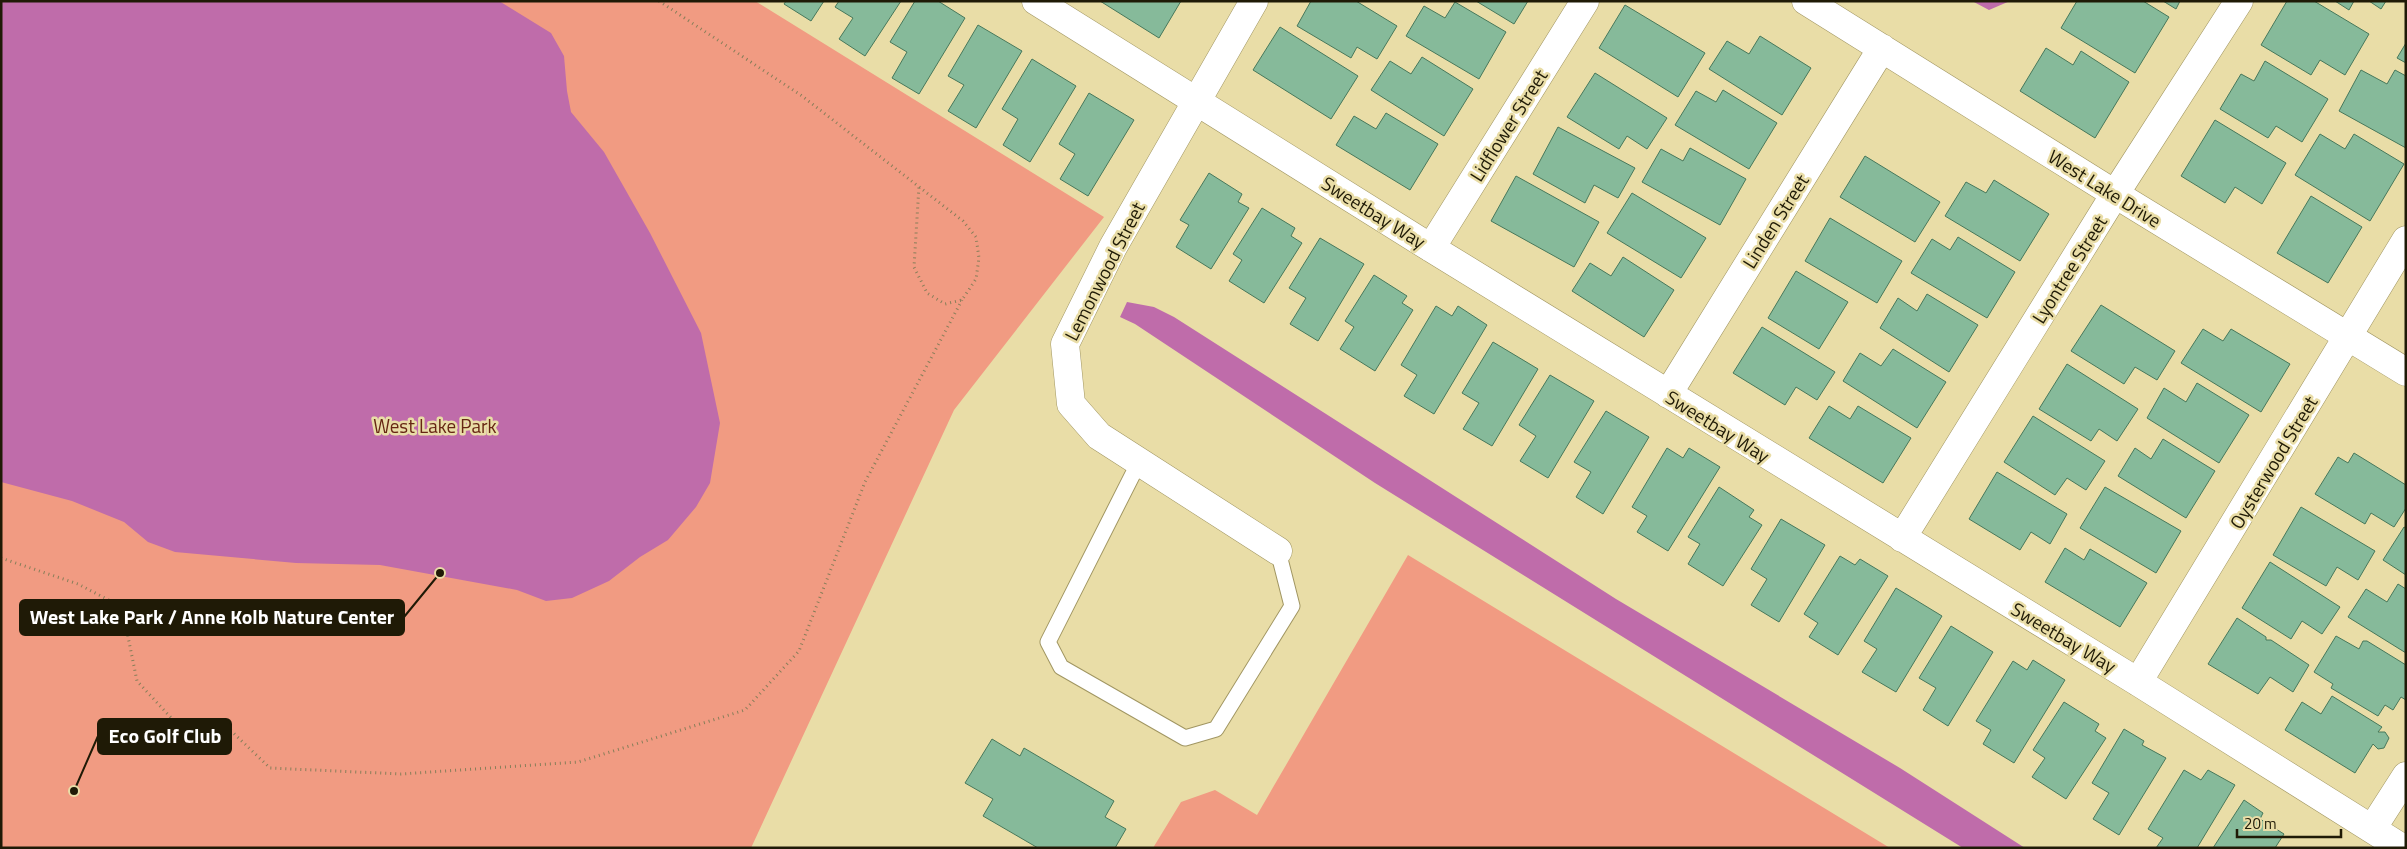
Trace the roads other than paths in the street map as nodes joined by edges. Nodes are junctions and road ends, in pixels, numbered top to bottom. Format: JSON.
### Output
{"nodes":[{"id":1,"x":1036,"y":1,"type":"edge"},
{"id":2,"x":1254,"y":1,"type":"edge"},
{"id":3,"x":1585,"y":1,"type":"edge"},
{"id":4,"x":1806,"y":1,"type":"edge"},
{"id":5,"x":2239,"y":1,"type":"edge"},
{"id":6,"x":1882,"y":48,"type":"junction"},
{"id":7,"x":1196,"y":100,"type":"junction"},
{"id":8,"x":2115,"y":194,"type":"junction"},
{"id":9,"x":2406,"y":240,"type":"edge"},
{"id":10,"x":1431,"y":248,"type":"junction"},
{"id":11,"x":2349,"y":337,"type":"junction"},
{"id":12,"x":2406,"y":372,"type":"edge"},
{"id":13,"x":1668,"y":394,"type":"junction"},
{"id":14,"x":1139,"y":462,"type":"junction"},
{"id":15,"x":1902,"y":538,"type":"junction"},
{"id":16,"x":1278,"y":551,"type":"joint"},
{"id":17,"x":2138,"y":682,"type":"junction"},
{"id":18,"x":2406,"y":776,"type":"edge"},
{"id":19,"x":2372,"y":829,"type":"junction"},
{"id":20,"x":2402,"y":848,"type":"edge"}],
"edges":[{"from":1,"to":7,"type":"street","name":"Sweetbay Way"},
{"from":2,"to":7,"type":"street","name":"Lemonwood Street"},
{"from":3,"to":10,"type":"street","name":"Lidflower Street"},
{"from":4,"to":6,"type":"street","name":"West Lake Drive"},
{"from":5,"to":8,"type":"street","name":"Lyontree Street"},
{"from":6,"to":8,"type":"street","name":"West Lake Drive"},
{"from":6,"to":13,"type":"street","name":"Linden Street"},
{"from":7,"to":10,"type":"street","name":"Sweetbay Way"},
{"from":7,"to":14,"type":"street","name":"Lemonwood Street"},
{"from":8,"to":11,"type":"street","name":"West Lake Drive"},
{"from":8,"to":15,"type":"street","name":"Lyontree Street"},
{"from":9,"to":11,"type":"street","name":"Oysterwood Street"},
{"from":10,"to":13,"type":"street","name":"Sweetbay Way"},
{"from":11,"to":12,"type":"street","name":"West Lake Drive"},
{"from":11,"to":17,"type":"street","name":"Oysterwood Street"},
{"from":13,"to":15,"type":"street","name":"Sweetbay Way"},
{"from":14,"to":16,"type":"street","name":"Lemonwood Street"},
{"from":14,"to":16,"type":"lane"},
{"from":15,"to":17,"type":"street","name":"Sweetbay Way"},
{"from":17,"to":19,"type":"street","name":"Sweetbay Way"},
{"from":18,"to":19,"type":"street"},
{"from":19,"to":20,"type":"street","name":"Sweetbay Way"}]}
